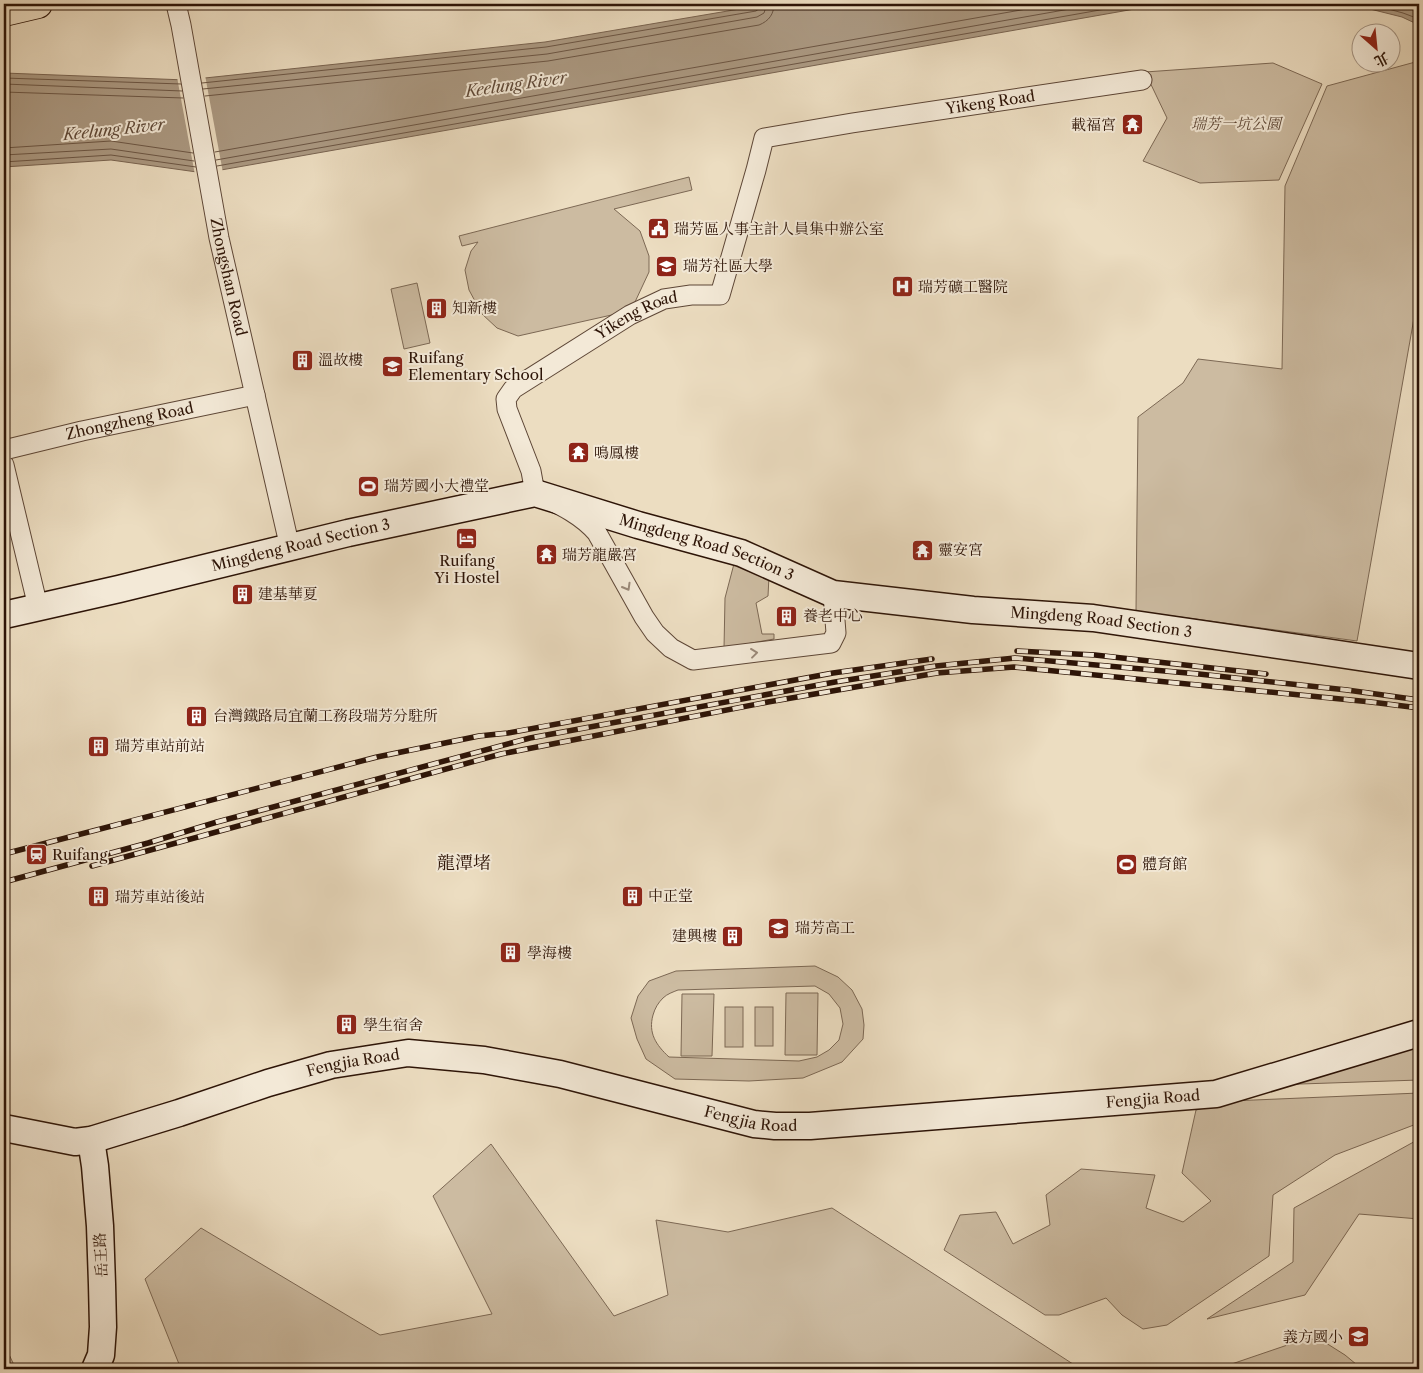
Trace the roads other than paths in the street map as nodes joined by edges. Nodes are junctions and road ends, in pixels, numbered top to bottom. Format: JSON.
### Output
{"nodes":[{"id":1,"x":38,"y":4,"type":"edge"},
{"id":2,"x":176,"y":4,"type":"edge"},
{"id":3,"x":4,"y":12,"type":"edge"},
{"id":4,"x":1142,"y":80,"type":"dead end"},
{"id":5,"x":255,"y":395,"type":"junction"},
{"id":6,"x":4,"y":450,"type":"edge"},
{"id":7,"x":4,"y":465,"type":"edge"},
{"id":8,"x":536,"y":493,"type":"junction"},
{"id":9,"x":290,"y":548,"type":"junction"},
{"id":10,"x":833,"y":594,"type":"junction"},
{"id":11,"x":38,"y":607,"type":"junction"},
{"id":12,"x":4,"y":614,"type":"edge"},
{"id":13,"x":1419,"y":666,"type":"edge"},
{"id":14,"x":1419,"y":1033,"type":"edge"},
{"id":15,"x":4,"y":1128,"type":"edge"},
{"id":16,"x":91,"y":1140,"type":"junction"},
{"id":17,"x":95,"y":1369,"type":"edge"}],
"edges":[{"from":1,"to":3,"type":"main road"},
{"from":2,"to":5,"type":"street","name":"Zhongshan Road"},
{"from":4,"to":8,"type":"street","name":"Yikeng Road"},
{"from":5,"to":6,"type":"street","name":"Zhongzheng Road"},
{"from":5,"to":9,"type":"street","name":"Zhongshan Road"},
{"from":7,"to":11,"type":"street"},
{"from":8,"to":9,"type":"street","name":"Mingdeng Road Section 3"},
{"from":8,"to":10,"type":"street","name":"Mingdeng Road Section 3"},
{"from":8,"to":10,"type":"street","one_way":true},
{"from":9,"to":11,"type":"street","name":"Mingdeng Road Section 3"},
{"from":10,"to":13,"type":"street","name":"Mingdeng Road Section 3"},
{"from":11,"to":12,"type":"street","name":"Mingdeng Road Section 3"},
{"from":14,"to":16,"type":"street","name":"Fengjia Road"},
{"from":15,"to":16,"type":"street","name":"Fengjia Road"},
{"from":16,"to":17,"type":"street","name":"岳王路"}]}
